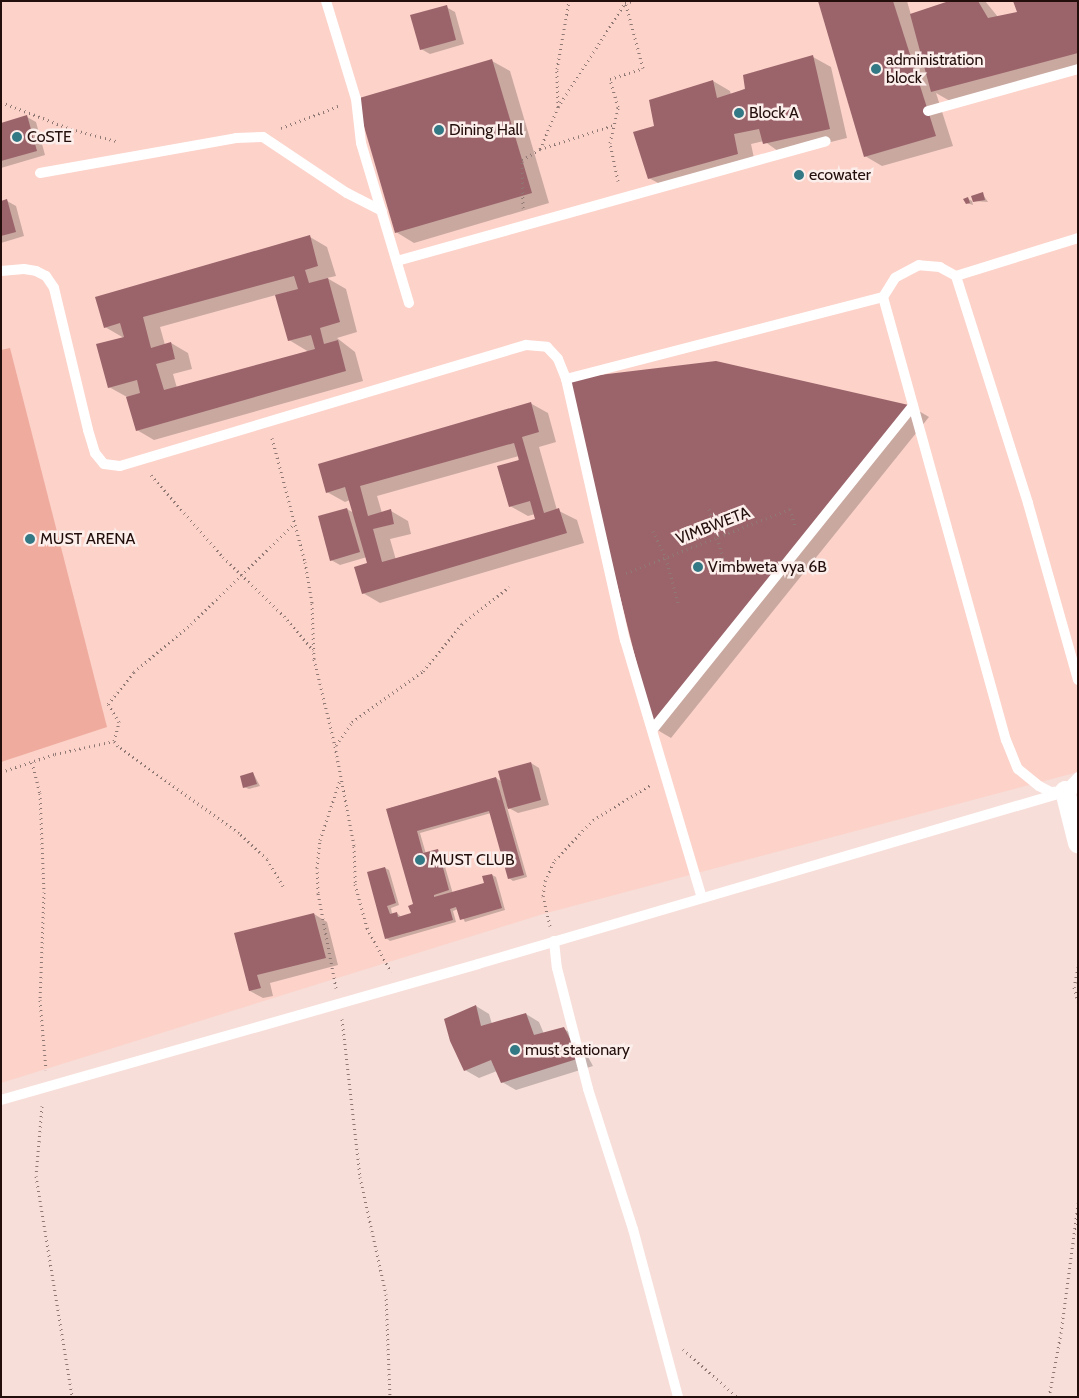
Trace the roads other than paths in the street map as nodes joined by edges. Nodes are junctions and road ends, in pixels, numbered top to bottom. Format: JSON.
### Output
{"nodes":[{"id":1,"x":326,"y":1,"type":"edge"},
{"id":2,"x":1078,"y":69,"type":"edge"},
{"id":3,"x":928,"y":111,"type":"dead end"},
{"id":4,"x":826,"y":141,"type":"dead end"},
{"id":5,"x":40,"y":173,"type":"dead end"},
{"id":6,"x":382,"y":211,"type":"junction"},
{"id":7,"x":1078,"y":238,"type":"edge"},
{"id":8,"x":397,"y":261,"type":"junction"},
{"id":9,"x":1,"y":271,"type":"edge"},
{"id":10,"x":956,"y":276,"type":"junction"},
{"id":11,"x":883,"y":297,"type":"junction"},
{"id":12,"x":409,"y":303,"type":"dead end"},
{"id":13,"x":566,"y":379,"type":"junction"},
{"id":14,"x":913,"y":406,"type":"junction"},
{"id":15,"x":1078,"y":680,"type":"edge"},
{"id":16,"x":653,"y":729,"type":"junction"},
{"id":17,"x":1073,"y":785,"type":"edge"},
{"id":18,"x":1078,"y":843,"type":"edge"},
{"id":19,"x":702,"y":898,"type":"junction"},
{"id":20,"x":554,"y":942,"type":"junction"},
{"id":21,"x":1,"y":1100,"type":"edge"},
{"id":22,"x":678,"y":1397,"type":"edge"}],
"edges":[{"from":1,"to":6,"type":"lane"},
{"from":2,"to":3,"type":"lane"},
{"from":4,"to":8,"type":"lane"},
{"from":5,"to":6,"type":"lane"},
{"from":6,"to":8,"type":"lane"},
{"from":7,"to":10,"type":"lane"},
{"from":8,"to":12,"type":"lane"},
{"from":9,"to":13,"type":"lane"},
{"from":10,"to":11,"type":"lane"},
{"from":10,"to":15,"type":"lane"},
{"from":11,"to":13,"type":"lane"},
{"from":11,"to":14,"type":"lane"},
{"from":13,"to":16,"type":"lane"},
{"from":14,"to":16,"type":"lane"},
{"from":14,"to":17,"type":"lane"},
{"from":16,"to":19,"type":"lane"},
{"from":17,"to":18,"type":"street"},
{"from":17,"to":19,"type":"lane"},
{"from":19,"to":20,"type":"lane"},
{"from":20,"to":21,"type":"lane"},
{"from":20,"to":22,"type":"lane"}]}
